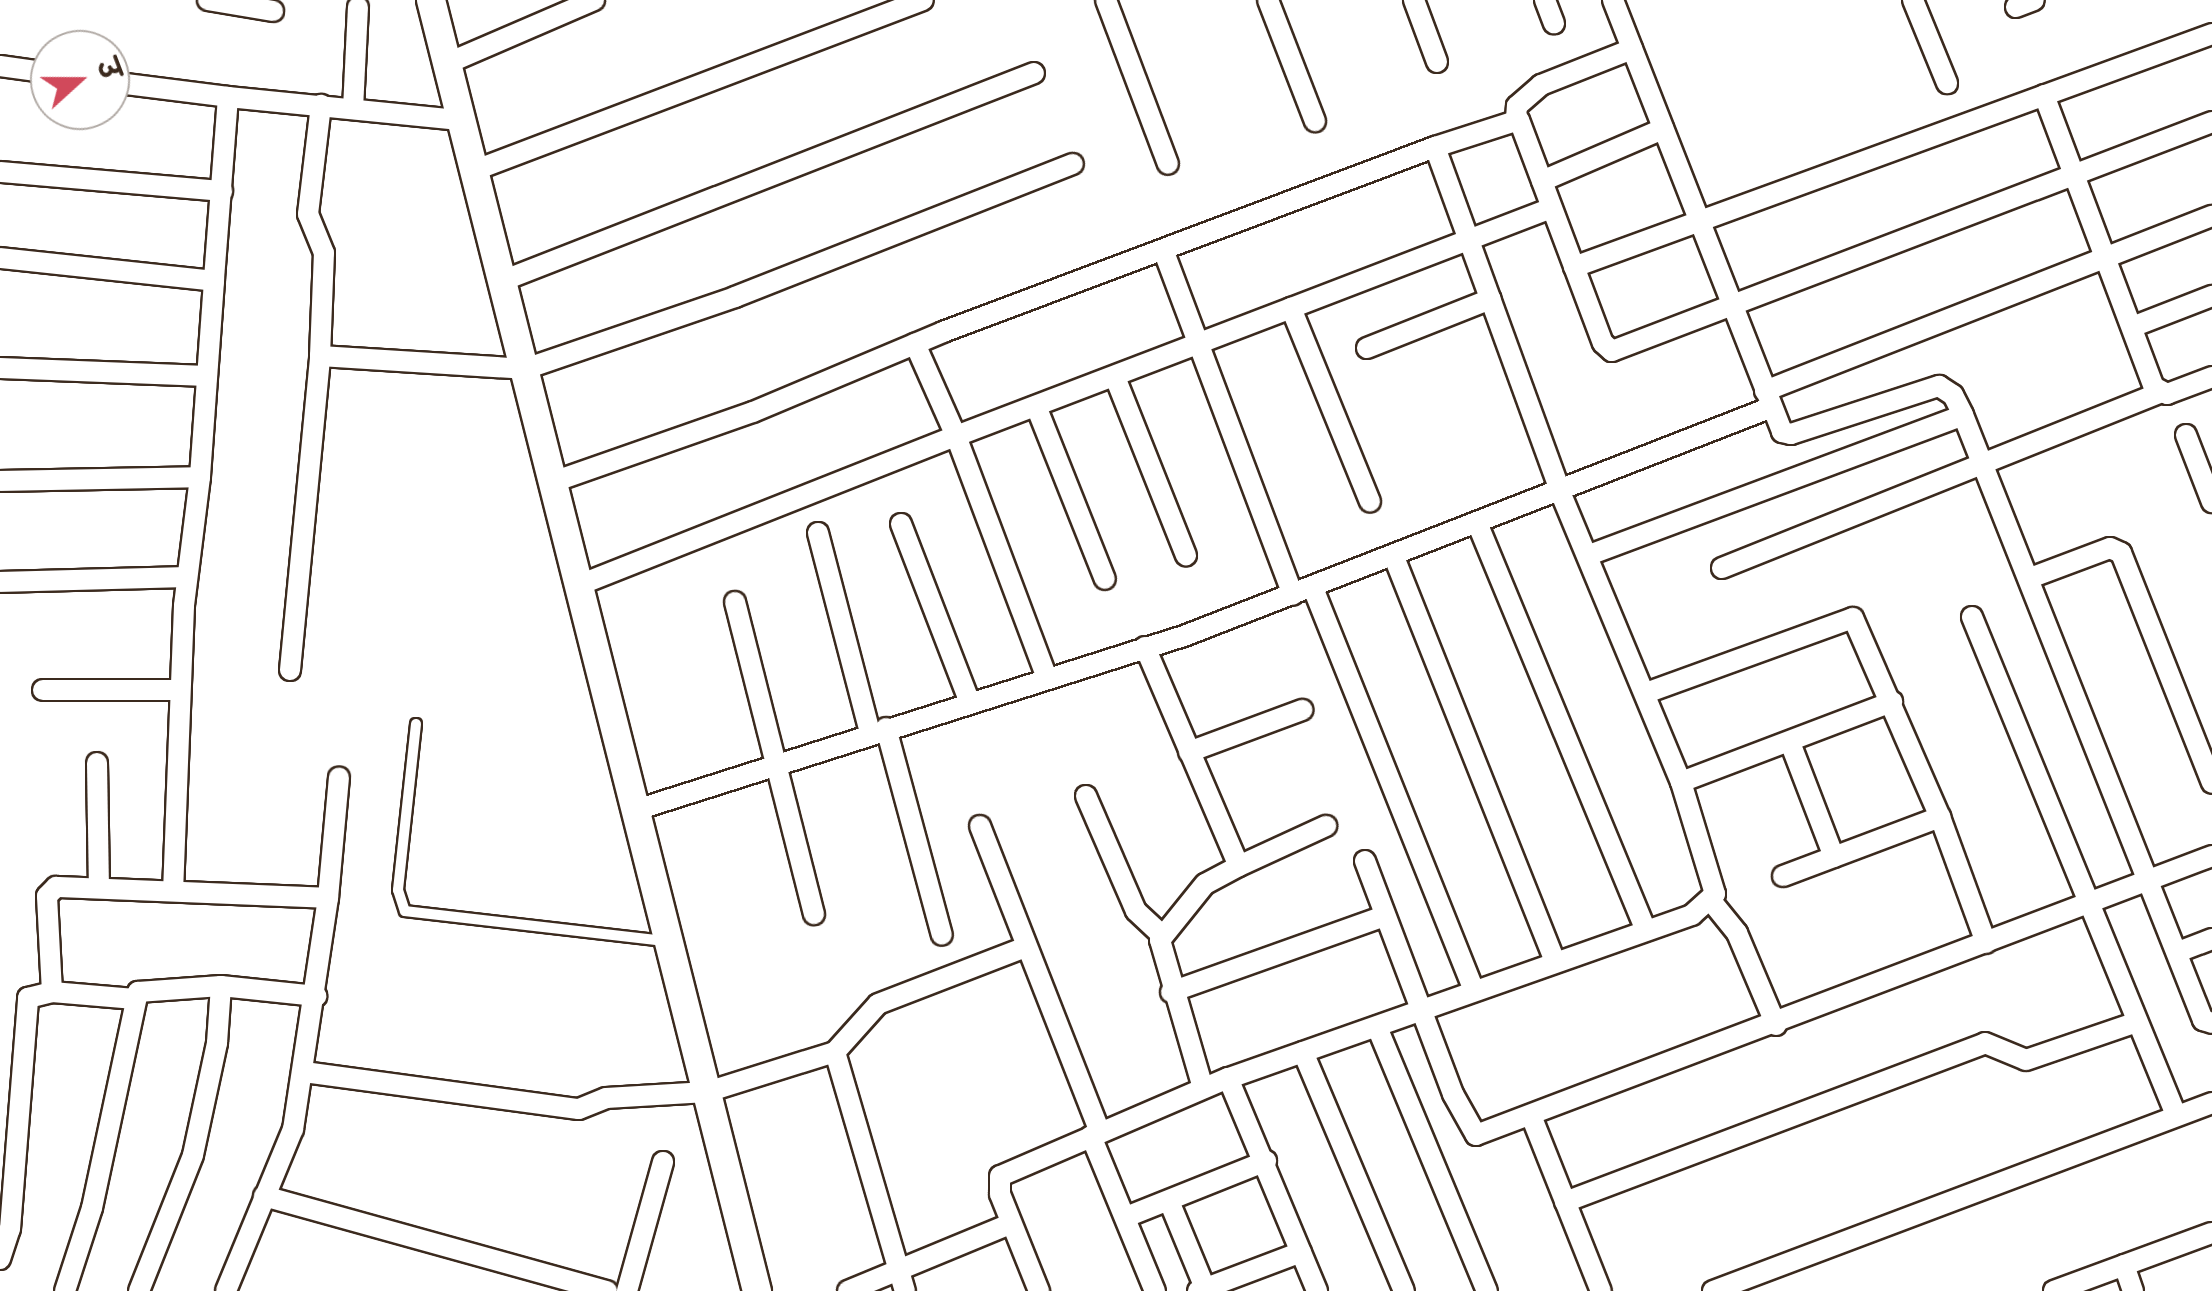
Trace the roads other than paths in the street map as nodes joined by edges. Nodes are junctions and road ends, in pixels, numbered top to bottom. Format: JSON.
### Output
{"nodes":[{"id":1,"x":208,"y":0,"type":"edge"},
{"id":2,"x":431,"y":0,"type":"edge"},
{"id":3,"x":924,"y":0,"type":"edge"},
{"id":4,"x":1106,"y":0,"type":"edge"},
{"id":5,"x":1268,"y":0,"type":"edge"},
{"id":6,"x":1414,"y":0,"type":"edge"},
{"id":7,"x":1545,"y":0,"type":"edge"},
{"id":8,"x":1613,"y":0,"type":"edge"},
{"id":9,"x":1913,"y":0,"type":"edge"},
{"id":10,"x":591,"y":1,"type":"edge"},
{"id":11,"x":358,"y":7,"type":"dead end"},
{"id":12,"x":273,"y":10,"type":"dead end"},
{"id":13,"x":1554,"y":23,"type":"dead end"},
{"id":14,"x":2212,"y":34,"type":"edge"},
{"id":15,"x":1632,"y":49,"type":"junction"},
{"id":16,"x":448,"y":62,"type":"junction"},
{"id":17,"x":1437,"y":62,"type":"dead end"},
{"id":18,"x":0,"y":66,"type":"edge"},
{"id":19,"x":30,"y":70,"type":"edge"},
{"id":20,"x":1034,"y":73,"type":"dead end"},
{"id":21,"x":1947,"y":83,"type":"dead end"},
{"id":22,"x":130,"y":85,"type":"edge"},
{"id":23,"x":2044,"y":95,"type":"junction"},
{"id":24,"x":228,"y":97,"type":"junction"},
{"id":25,"x":322,"y":106,"type":"junction"},
{"id":26,"x":353,"y":109,"type":"junction"},
{"id":27,"x":1516,"y":119,"type":"junction"},
{"id":28,"x":460,"y":120,"type":"junction"},
{"id":29,"x":1315,"y":121,"type":"dead end"},
{"id":30,"x":2212,"y":122,"type":"edge"},
{"id":31,"x":1663,"y":130,"type":"junction"},
{"id":32,"x":1435,"y":147,"type":"junction"},
{"id":33,"x":1073,"y":164,"type":"dead end"},
{"id":34,"x":1168,"y":164,"type":"dead end"},
{"id":35,"x":0,"y":172,"type":"edge"},
{"id":36,"x":474,"y":172,"type":"junction"},
{"id":37,"x":2074,"y":174,"type":"junction"},
{"id":38,"x":1542,"y":181,"type":"junction"},
{"id":39,"x":222,"y":190,"type":"junction"},
{"id":40,"x":1551,"y":208,"type":"junction"},
{"id":41,"x":2212,"y":216,"type":"edge"},
{"id":42,"x":1697,"y":221,"type":"junction"},
{"id":43,"x":1469,"y":240,"type":"junction"},
{"id":44,"x":1164,"y":252,"type":"junction"},
{"id":45,"x":2105,"y":256,"type":"junction"},
{"id":46,"x":0,"y":258,"type":"edge"},
{"id":47,"x":1574,"y":267,"type":"junction"},
{"id":48,"x":214,"y":281,"type":"junction"},
{"id":49,"x":502,"y":281,"type":"junction"},
{"id":50,"x":2212,"y":296,"type":"edge"},
{"id":51,"x":1491,"y":299,"type":"junction"},
{"id":52,"x":1291,"y":308,"type":"junction"},
{"id":53,"x":1731,"y":308,"type":"junction"},
{"id":54,"x":2132,"y":328,"type":"junction"},
{"id":55,"x":1201,"y":342,"type":"junction"},
{"id":56,"x":915,"y":344,"type":"junction"},
{"id":57,"x":1367,"y":348,"type":"dead end"},
{"id":58,"x":320,"y":356,"type":"junction"},
{"id":59,"x":0,"y":368,"type":"edge"},
{"id":60,"x":525,"y":369,"type":"junction"},
{"id":61,"x":207,"y":376,"type":"junction"},
{"id":62,"x":1115,"y":377,"type":"junction"},
{"id":63,"x":2212,"y":377,"type":"edge"},
{"id":64,"x":2159,"y":393,"type":"junction"},
{"id":65,"x":1768,"y":399,"type":"junction"},
{"id":66,"x":1036,"y":406,"type":"junction"},
{"id":67,"x":1963,"y":414,"type":"junction"},
{"id":68,"x":2186,"y":435,"type":"dead end"},
{"id":69,"x":956,"y":436,"type":"junction"},
{"id":70,"x":1984,"y":465,"type":"junction"},
{"id":71,"x":2206,"y":469,"type":"edge"},
{"id":72,"x":200,"y":476,"type":"junction"},
{"id":73,"x":0,"y":481,"type":"edge"},
{"id":74,"x":553,"y":482,"type":"junction"},
{"id":75,"x":1561,"y":494,"type":"junction"},
{"id":76,"x":1370,"y":502,"type":"dead end"},
{"id":77,"x":2212,"y":502,"type":"edge"},
{"id":78,"x":901,"y":524,"type":"dead end"},
{"id":79,"x":1478,"y":525,"type":"junction"},
{"id":80,"x":818,"y":533,"type":"dead end"},
{"id":81,"x":1186,"y":555,"type":"dead end"},
{"id":82,"x":1589,"y":555,"type":"junction"},
{"id":83,"x":1394,"y":557,"type":"junction"},
{"id":84,"x":1722,"y":568,"type":"dead end"},
{"id":85,"x":187,"y":576,"type":"junction"},
{"id":86,"x":2030,"y":578,"type":"junction"},
{"id":87,"x":1105,"y":579,"type":"dead end"},
{"id":88,"x":0,"y":582,"type":"edge"},
{"id":89,"x":579,"y":585,"type":"junction"},
{"id":90,"x":1303,"y":592,"type":"junction"},
{"id":91,"x":735,"y":602,"type":"dead end"},
{"id":92,"x":1972,"y":616,"type":"dead end"},
{"id":93,"x":1145,"y":648,"type":"junction"},
{"id":94,"x":290,"y":670,"type":"dead end"},
{"id":95,"x":1048,"y":678,"type":"junction"},
{"id":96,"x":43,"y":690,"type":"dead end"},
{"id":97,"x":179,"y":690,"type":"junction"},
{"id":98,"x":1646,"y":693,"type":"junction"},
{"id":99,"x":1892,"y":702,"type":"junction"},
{"id":100,"x":970,"y":703,"type":"junction"},
{"id":101,"x":1302,"y":710,"type":"dead end"},
{"id":102,"x":416,"y":724,"type":"dead end"},
{"id":103,"x":878,"y":730,"type":"junction"},
{"id":104,"x":1791,"y":745,"type":"junction"},
{"id":105,"x":1189,"y":752,"type":"junction"},
{"id":106,"x":96,"y":763,"type":"dead end"},
{"id":107,"x":776,"y":763,"type":"junction"},
{"id":108,"x":339,"y":777,"type":"dead end"},
{"id":109,"x":1680,"y":782,"type":"junction"},
{"id":110,"x":2212,"y":783,"type":"edge"},
{"id":111,"x":1086,"y":796,"type":"dead end"},
{"id":112,"x":636,"y":810,"type":"junction"},
{"id":113,"x":1940,"y":816,"type":"junction"},
{"id":114,"x":980,"y":826,"type":"dead end"},
{"id":115,"x":1326,"y":826,"type":"dead end"},
{"id":116,"x":2212,"y":856,"type":"edge"},
{"id":117,"x":1834,"y":857,"type":"junction"},
{"id":118,"x":1364,"y":861,"type":"dead end"},
{"id":119,"x":1238,"y":866,"type":"junction"},
{"id":120,"x":1783,"y":876,"type":"dead end"},
{"id":121,"x":2148,"y":882,"type":"junction"},
{"id":122,"x":99,"y":886,"type":"junction"},
{"id":123,"x":173,"y":888,"type":"junction"},
{"id":124,"x":328,"y":898,"type":"junction"},
{"id":125,"x":2091,"y":900,"type":"junction"},
{"id":126,"x":1712,"y":902,"type":"junction"},
{"id":127,"x":814,"y":914,"type":"dead end"},
{"id":128,"x":1385,"y":916,"type":"junction"},
{"id":129,"x":1646,"y":930,"type":"junction"},
{"id":130,"x":942,"y":934,"type":"dead end"},
{"id":131,"x":1162,"y":935,"type":"junction"},
{"id":132,"x":2212,"y":939,"type":"edge"},
{"id":133,"x":669,"y":941,"type":"junction"},
{"id":134,"x":1986,"y":943,"type":"junction"},
{"id":135,"x":1026,"y":946,"type":"junction"},
{"id":136,"x":2178,"y":952,"type":"junction"},
{"id":137,"x":1556,"y":961,"type":"junction"},
{"id":138,"x":220,"y":986,"type":"junction"},
{"id":139,"x":1474,"y":991,"type":"junction"},
{"id":140,"x":52,"y":992,"type":"junction"},
{"id":141,"x":1172,"y":992,"type":"junction"},
{"id":142,"x":316,"y":996,"type":"junction"},
{"id":143,"x":135,"y":999,"type":"junction"},
{"id":144,"x":1422,"y":1012,"type":"junction"},
{"id":145,"x":2137,"y":1022,"type":"junction"},
{"id":146,"x":2212,"y":1023,"type":"edge"},
{"id":147,"x":1776,"y":1025,"type":"junction"},
{"id":148,"x":1377,"y":1027,"type":"junction"},
{"id":149,"x":835,"y":1052,"type":"junction"},
{"id":150,"x":1303,"y":1052,"type":"junction"},
{"id":151,"x":304,"y":1072,"type":"junction"},
{"id":152,"x":1228,"y":1078,"type":"junction"},
{"id":153,"x":1203,"y":1088,"type":"junction"},
{"id":154,"x":707,"y":1092,"type":"junction"},
{"id":155,"x":2212,"y":1103,"type":"edge"},
{"id":156,"x":2176,"y":1115,"type":"junction"},
{"id":157,"x":1532,"y":1118,"type":"junction"},
{"id":158,"x":1096,"y":1134,"type":"junction"},
{"id":159,"x":1266,"y":1161,"type":"junction"},
{"id":160,"x":663,"y":1162,"type":"dead end"},
{"id":161,"x":7,"y":1194,"type":"edge"},
{"id":162,"x":264,"y":1196,"type":"junction"},
{"id":163,"x":1169,"y":1201,"type":"junction"},
{"id":164,"x":1565,"y":1202,"type":"junction"},
{"id":165,"x":1126,"y":1217,"type":"junction"},
{"id":166,"x":1010,"y":1224,"type":"junction"},
{"id":167,"x":2212,"y":1233,"type":"edge"},
{"id":168,"x":1301,"y":1252,"type":"junction"},
{"id":169,"x":0,"y":1259,"type":"edge"},
{"id":170,"x":2124,"y":1266,"type":"junction"},
{"id":171,"x":898,"y":1270,"type":"junction"},
{"id":172,"x":1202,"y":1290,"type":"edge"},
{"id":173,"x":65,"y":1291,"type":"edge"},
{"id":174,"x":140,"y":1291,"type":"edge"},
{"id":175,"x":226,"y":1291,"type":"edge"},
{"id":176,"x":605,"y":1291,"type":"edge"},
{"id":177,"x":627,"y":1291,"type":"edge"},
{"id":178,"x":757,"y":1291,"type":"edge"},
{"id":179,"x":848,"y":1291,"type":"edge"},
{"id":180,"x":905,"y":1291,"type":"edge"},
{"id":181,"x":1040,"y":1291,"type":"edge"},
{"id":182,"x":1156,"y":1291,"type":"edge"},
{"id":183,"x":1317,"y":1291,"type":"edge"},
{"id":184,"x":1404,"y":1291,"type":"edge"},
{"id":185,"x":1487,"y":1291,"type":"edge"},
{"id":186,"x":1602,"y":1291,"type":"edge"},
{"id":187,"x":1713,"y":1291,"type":"edge"},
{"id":188,"x":2054,"y":1291,"type":"edge"},
{"id":189,"x":2133,"y":1291,"type":"edge"}],
"edges":[{"from":1,"to":12,"type":"street"},
{"from":2,"to":16,"type":"street"},
{"from":3,"to":36,"type":"street"},
{"from":4,"to":34,"type":"street"},
{"from":5,"to":29,"type":"street"},
{"from":6,"to":17,"type":"street"},
{"from":7,"to":13,"type":"street"},
{"from":8,"to":15,"type":"street"},
{"from":9,"to":21,"type":"street"},
{"from":10,"to":16,"type":"street"},
{"from":11,"to":26,"type":"street"},
{"from":14,"to":23,"type":"street"},
{"from":15,"to":27,"type":"street"},
{"from":15,"to":31,"type":"street"},
{"from":16,"to":28,"type":"street"},
{"from":18,"to":19,"type":"street"},
{"from":20,"to":49,"type":"street"},
{"from":22,"to":24,"type":"street"},
{"from":23,"to":37,"type":"street"},
{"from":23,"to":42,"type":"street"},
{"from":24,"to":25,"type":"street"},
{"from":24,"to":39,"type":"street"},
{"from":25,"to":26,"type":"street"},
{"from":25,"to":58,"type":"street"},
{"from":26,"to":28,"type":"street"},
{"from":27,"to":32,"type":"street"},
{"from":27,"to":38,"type":"street"},
{"from":28,"to":36,"type":"street"},
{"from":30,"to":37,"type":"street"},
{"from":31,"to":38,"type":"street"},
{"from":31,"to":42,"type":"street"},
{"from":32,"to":43,"type":"street"},
{"from":32,"to":44,"type":"street"},
{"from":33,"to":60,"type":"street"},
{"from":35,"to":39,"type":"street"},
{"from":36,"to":49,"type":"street"},
{"from":37,"to":45,"type":"street"},
{"from":37,"to":53,"type":"street"},
{"from":38,"to":40,"type":"street"},
{"from":39,"to":48,"type":"street"},
{"from":40,"to":43,"type":"street"},
{"from":40,"to":47,"type":"street"},
{"from":41,"to":45,"type":"street"},
{"from":42,"to":47,"type":"street"},
{"from":42,"to":53,"type":"street"},
{"from":43,"to":51,"type":"street"},
{"from":43,"to":52,"type":"street"},
{"from":44,"to":55,"type":"street"},
{"from":44,"to":56,"type":"street"},
{"from":45,"to":54,"type":"street"},
{"from":45,"to":65,"type":"street"},
{"from":46,"to":48,"type":"street"},
{"from":47,"to":53,"type":"street"},
{"from":48,"to":61,"type":"street"},
{"from":49,"to":60,"type":"street"},
{"from":50,"to":54,"type":"street"},
{"from":51,"to":57,"type":"street"},
{"from":51,"to":75,"type":"street"},
{"from":52,"to":55,"type":"street"},
{"from":52,"to":76,"type":"street"},
{"from":53,"to":65,"type":"street"},
{"from":54,"to":64,"type":"street"},
{"from":55,"to":62,"type":"street"},
{"from":55,"to":90,"type":"street"},
{"from":56,"to":69,"type":"street"},
{"from":56,"to":74,"type":"street"},
{"from":58,"to":60,"type":"street"},
{"from":58,"to":94,"type":"street"},
{"from":59,"to":61,"type":"street"},
{"from":60,"to":74,"type":"street"},
{"from":61,"to":72,"type":"street"},
{"from":62,"to":66,"type":"street"},
{"from":62,"to":81,"type":"street"},
{"from":63,"to":64,"type":"street"},
{"from":64,"to":70,"type":"street"},
{"from":65,"to":67,"type":"street"},
{"from":65,"to":75,"type":"street"},
{"from":66,"to":69,"type":"street"},
{"from":66,"to":87,"type":"street"},
{"from":67,"to":70,"type":"street"},
{"from":67,"to":82,"type":"street"},
{"from":68,"to":71,"type":"street"},
{"from":69,"to":89,"type":"street"},
{"from":69,"to":95,"type":"street"},
{"from":70,"to":84,"type":"street"},
{"from":70,"to":86,"type":"street"},
{"from":71,"to":77,"type":"street"},
{"from":72,"to":73,"type":"street"},
{"from":72,"to":85,"type":"street"},
{"from":74,"to":89,"type":"street"},
{"from":75,"to":79,"type":"street"},
{"from":75,"to":82,"type":"street"},
{"from":78,"to":100,"type":"street"},
{"from":79,"to":83,"type":"street"},
{"from":79,"to":129,"type":"street"},
{"from":80,"to":103,"type":"street"},
{"from":82,"to":98,"type":"street"},
{"from":83,"to":90,"type":"street"},
{"from":83,"to":137,"type":"street"},
{"from":85,"to":88,"type":"street"},
{"from":85,"to":97,"type":"street"},
{"from":86,"to":110,"type":"street"},
{"from":86,"to":121,"type":"street"},
{"from":89,"to":112,"type":"street"},
{"from":90,"to":93,"type":"street"},
{"from":90,"to":139,"type":"street"},
{"from":91,"to":107,"type":"street"},
{"from":92,"to":125,"type":"street"},
{"from":93,"to":95,"type":"street"},
{"from":93,"to":105,"type":"street"},
{"from":95,"to":100,"type":"street"},
{"from":96,"to":97,"type":"street"},
{"from":97,"to":123,"type":"street"},
{"from":98,"to":99,"type":"street"},
{"from":98,"to":109,"type":"street"},
{"from":99,"to":104,"type":"street"},
{"from":99,"to":113,"type":"street"},
{"from":100,"to":103,"type":"street"},
{"from":101,"to":105,"type":"street"},
{"from":102,"to":133,"type":"lane"},
{"from":103,"to":107,"type":"street"},
{"from":103,"to":130,"type":"street"},
{"from":104,"to":109,"type":"street"},
{"from":104,"to":117,"type":"street"},
{"from":105,"to":119,"type":"street"},
{"from":106,"to":122,"type":"street"},
{"from":107,"to":112,"type":"street"},
{"from":107,"to":127,"type":"street"},
{"from":108,"to":124,"type":"street"},
{"from":109,"to":126,"type":"street"},
{"from":111,"to":131,"type":"street"},
{"from":112,"to":133,"type":"street"},
{"from":113,"to":117,"type":"street"},
{"from":113,"to":134,"type":"street"},
{"from":114,"to":135,"type":"street"},
{"from":115,"to":119,"type":"street"},
{"from":116,"to":121,"type":"street"},
{"from":117,"to":120,"type":"street"},
{"from":118,"to":128,"type":"street"},
{"from":119,"to":131,"type":"street"},
{"from":121,"to":125,"type":"street"},
{"from":121,"to":136,"type":"street"},
{"from":122,"to":123,"type":"street"},
{"from":122,"to":140,"type":"street"},
{"from":123,"to":124,"type":"street"},
{"from":124,"to":142,"type":"street"},
{"from":125,"to":134,"type":"street"},
{"from":125,"to":145,"type":"street"},
{"from":126,"to":129,"type":"street"},
{"from":126,"to":147,"type":"street"},
{"from":128,"to":141,"type":"street"},
{"from":128,"to":144,"type":"street"},
{"from":129,"to":137,"type":"street"},
{"from":131,"to":141,"type":"street"},
{"from":132,"to":136,"type":"street"},
{"from":133,"to":154,"type":"street"},
{"from":134,"to":147,"type":"street"},
{"from":135,"to":149,"type":"street"},
{"from":135,"to":158,"type":"street"},
{"from":136,"to":146,"type":"street"},
{"from":137,"to":139,"type":"street"},
{"from":138,"to":142,"type":"street"},
{"from":138,"to":143,"type":"street"},
{"from":138,"to":174,"type":"street"},
{"from":139,"to":144,"type":"street"},
{"from":140,"to":143,"type":"street"},
{"from":140,"to":161,"type":"street"},
{"from":141,"to":153,"type":"street"},
{"from":142,"to":151,"type":"street"},
{"from":143,"to":173,"type":"street"},
{"from":144,"to":148,"type":"street"},
{"from":144,"to":157,"type":"street"},
{"from":145,"to":156,"type":"street"},
{"from":145,"to":164,"type":"street"},
{"from":147,"to":157,"type":"street"},
{"from":148,"to":150,"type":"street"},
{"from":148,"to":185,"type":"street"},
{"from":149,"to":154,"type":"street"},
{"from":149,"to":171,"type":"street"},
{"from":150,"to":152,"type":"street"},
{"from":150,"to":184,"type":"street"},
{"from":151,"to":154,"type":"street"},
{"from":151,"to":162,"type":"street"},
{"from":152,"to":153,"type":"street"},
{"from":152,"to":159,"type":"street"},
{"from":153,"to":158,"type":"street"},
{"from":154,"to":178,"type":"street"},
{"from":155,"to":156,"type":"street"},
{"from":156,"to":187,"type":"street"},
{"from":157,"to":164,"type":"street"},
{"from":158,"to":165,"type":"street"},
{"from":158,"to":166,"type":"street"},
{"from":159,"to":163,"type":"street"},
{"from":159,"to":168,"type":"street"},
{"from":160,"to":177,"type":"street"},
{"from":161,"to":169,"type":"street"},
{"from":162,"to":175,"type":"street"},
{"from":162,"to":176,"type":"street"},
{"from":163,"to":165,"type":"street"},
{"from":163,"to":172,"type":"street"},
{"from":164,"to":186,"type":"street"},
{"from":165,"to":182,"type":"street"},
{"from":166,"to":171,"type":"street"},
{"from":166,"to":181,"type":"street"},
{"from":167,"to":170,"type":"street"},
{"from":168,"to":172,"type":"street"},
{"from":168,"to":183,"type":"street"},
{"from":170,"to":188,"type":"street"},
{"from":170,"to":189,"type":"street"},
{"from":171,"to":179,"type":"street"},
{"from":171,"to":180,"type":"street"}]}
